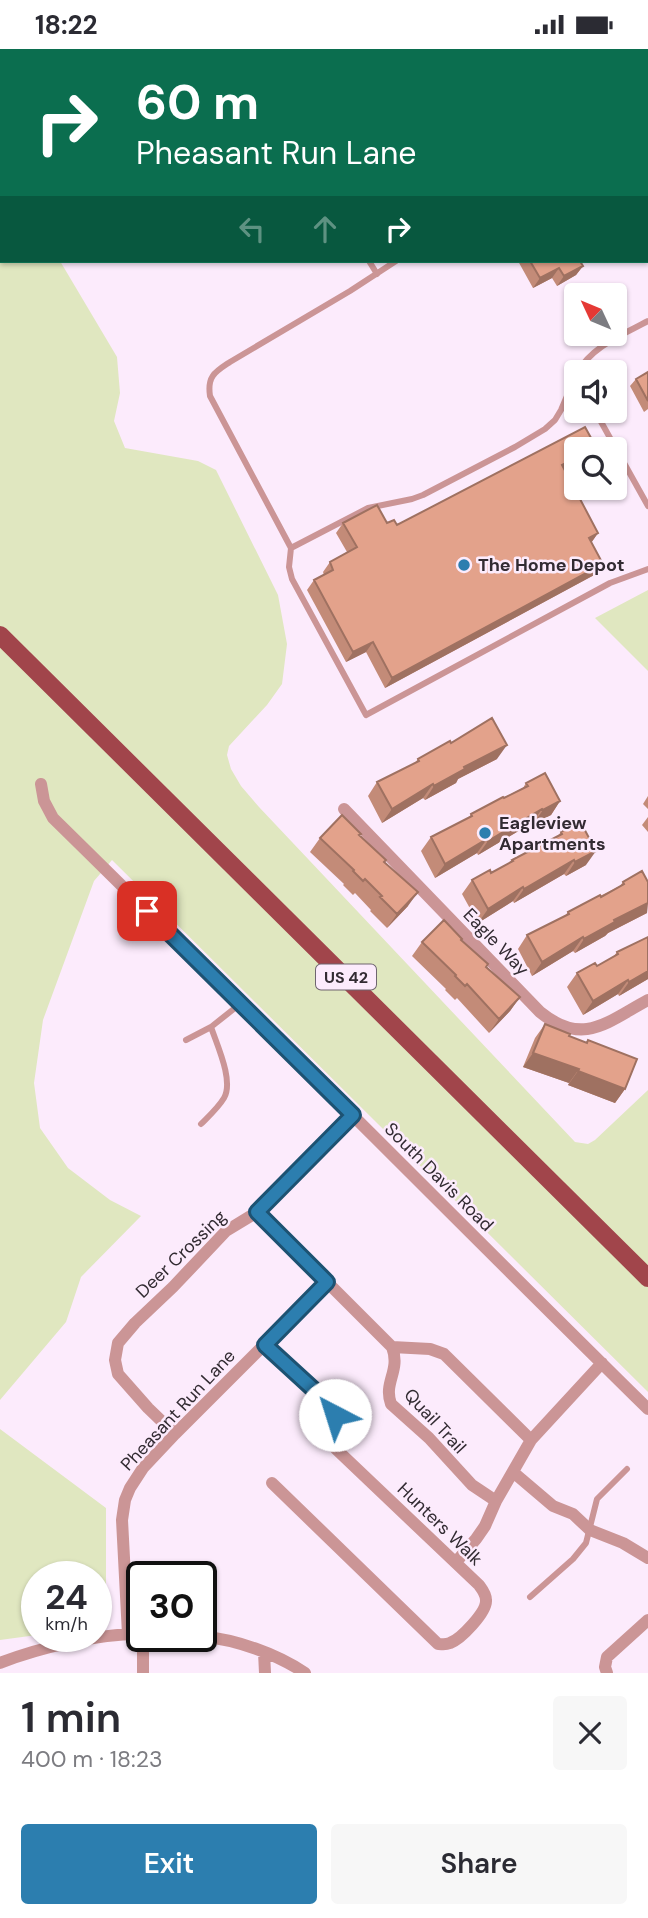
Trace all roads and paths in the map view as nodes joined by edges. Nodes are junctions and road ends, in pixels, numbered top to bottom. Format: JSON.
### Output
{"nodes":[{"id":1,"x":370,"y":263,"type":"edge"},
{"id":2,"x":393,"y":263,"type":"edge"},
{"id":3,"x":377,"y":274,"type":"junction"},
{"id":4,"x":648,"y":321,"type":"edge"},
{"id":5,"x":586,"y":360,"type":"edge"},
{"id":6,"x":564,"y":403,"type":"edge"},
{"id":7,"x":602,"y":423,"type":"edge"},
{"id":8,"x":648,"y":506,"type":"edge"},
{"id":9,"x":291,"y":548,"type":"junction"},
{"id":10,"x":648,"y":569,"type":"edge"},
{"id":11,"x":0,"y":635,"type":"edge"},
{"id":12,"x":41,"y":784,"type":"dead end"},
{"id":13,"x":344,"y":809,"type":"dead end"},
{"id":14,"x":648,"y":1000,"type":"edge"},
{"id":15,"x":242,"y":1002,"type":"junction"},
{"id":16,"x":211,"y":1027,"type":"junction"},
{"id":17,"x":186,"y":1040,"type":"dead end"},
{"id":18,"x":353,"y":1115,"type":"junction"},
{"id":19,"x":201,"y":1124,"type":"dead end"},
{"id":20,"x":257,"y":1212,"type":"junction"},
{"id":21,"x":648,"y":1278,"type":"edge"},
{"id":22,"x":327,"y":1282,"type":"junction"},
{"id":23,"x":265,"y":1345,"type":"junction"},
{"id":24,"x":392,"y":1347,"type":"junction"},
{"id":25,"x":602,"y":1363,"type":"junction"},
{"id":26,"x":648,"y":1409,"type":"edge"},
{"id":27,"x":175,"y":1434,"type":"junction"},
{"id":28,"x":531,"y":1440,"type":"junction"},
{"id":29,"x":627,"y":1469,"type":"dead end"},
{"id":30,"x":513,"y":1472,"type":"junction"},
{"id":31,"x":272,"y":1483,"type":"dead end"},
{"id":32,"x":496,"y":1501,"type":"junction"},
{"id":33,"x":590,"y":1529,"type":"junction"},
{"id":34,"x":648,"y":1558,"type":"edge"},
{"id":35,"x":129,"y":1561,"type":"edge"},
{"id":36,"x":456,"y":1562,"type":"junction"},
{"id":37,"x":530,"y":1597,"type":"dead end"},
{"id":38,"x":648,"y":1620,"type":"edge"},
{"id":39,"x":126,"y":1636,"type":"edge"},
{"id":40,"x":217,"y":1640,"type":"edge"},
{"id":41,"x":140,"y":1652,"type":"edge"},
{"id":42,"x":264,"y":1652,"type":"junction"},
{"id":43,"x":0,"y":1663,"type":"edge"},
{"id":44,"x":143,"y":1673,"type":"edge"},
{"id":45,"x":265,"y":1673,"type":"edge"},
{"id":46,"x":305,"y":1673,"type":"edge"},
{"id":47,"x":607,"y":1673,"type":"edge"}],
"edges":[{"from":1,"to":3,"type":"lane"},
{"from":2,"to":3,"type":"lane"},
{"from":3,"to":9,"type":"lane"},
{"from":4,"to":5,"type":"lane"},
{"from":6,"to":9,"type":"lane"},
{"from":7,"to":8,"type":"lane"},
{"from":9,"to":10,"type":"lane"},
{"from":11,"to":21,"type":"main road","number":"US 42"},
{"from":12,"to":15,"type":"street","name":"South Davis Road"},
{"from":13,"to":14,"type":"street","name":"Eagle Way"},
{"from":15,"to":16,"type":"lane"},
{"from":15,"to":18,"type":"street","name":"South Davis Road"},
{"from":16,"to":17,"type":"lane"},
{"from":16,"to":19,"type":"lane"},
{"from":18,"to":20,"type":"street","name":"Deer Crossing"},
{"from":18,"to":25,"type":"street","name":"South Davis Road"},
{"from":20,"to":22,"type":"street"},
{"from":20,"to":27,"type":"street","name":"Deer Crossing"},
{"from":22,"to":23,"type":"street","name":"Pheasant Run Lane"},
{"from":22,"to":24,"type":"street"},
{"from":23,"to":27,"type":"street","name":"Pheasant Run Lane"},
{"from":23,"to":36,"type":"street","name":"Hunters Walk"},
{"from":24,"to":28,"type":"street"},
{"from":24,"to":32,"type":"street","name":"Quail Trail"},
{"from":25,"to":26,"type":"street","name":"South Davis Road"},
{"from":25,"to":28,"type":"street"},
{"from":27,"to":35,"type":"street","name":"Pheasant Run Lane"},
{"from":28,"to":30,"type":"street"},
{"from":29,"to":33,"type":"lane"},
{"from":30,"to":32,"type":"street"},
{"from":30,"to":33,"type":"street"},
{"from":31,"to":36,"type":"street","name":"Hunters Walk"},
{"from":32,"to":36,"type":"street"},
{"from":33,"to":34,"type":"street"},
{"from":33,"to":37,"type":"lane"},
{"from":38,"to":47,"type":"street"},
{"from":39,"to":43,"type":"street"},
{"from":40,"to":42,"type":"street"},
{"from":41,"to":44,"type":"street","name":"Pheasant Run Lane"},
{"from":42,"to":45,"type":"street"},
{"from":42,"to":46,"type":"street"}]}
